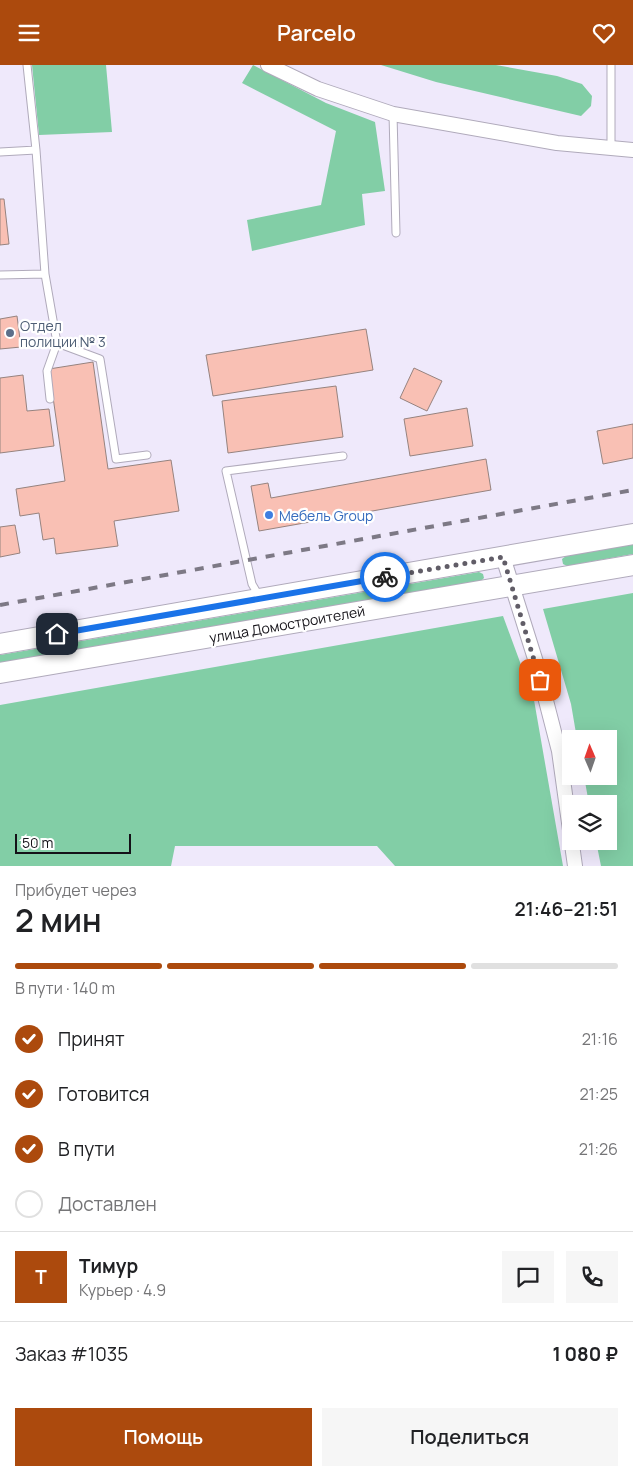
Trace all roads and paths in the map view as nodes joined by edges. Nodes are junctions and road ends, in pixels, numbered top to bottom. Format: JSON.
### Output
{"nodes":[{"id":1,"x":27,"y":65,"type":"edge"},
{"id":2,"x":268,"y":65,"type":"edge"},
{"id":3,"x":611,"y":65,"type":"edge"},
{"id":4,"x":393,"y":114,"type":"junction"},
{"id":5,"x":611,"y":150,"type":"junction"},
{"id":6,"x":36,"y":151,"type":"junction"},
{"id":7,"x":633,"y":151,"type":"edge"},
{"id":8,"x":0,"y":152,"type":"edge"},
{"id":9,"x":396,"y":233,"type":"dead end"},
{"id":10,"x":45,"y":273,"type":"junction"},
{"id":11,"x":0,"y":275,"type":"edge"},
{"id":12,"x":57,"y":343,"type":"junction"},
{"id":13,"x":50,"y":399,"type":"dead end"},
{"id":14,"x":147,"y":455,"type":"dead end"},
{"id":15,"x":343,"y":456,"type":"dead end"},
{"id":16,"x":633,"y":534,"type":"edge"},
{"id":17,"x":503,"y":557,"type":"junction"},
{"id":18,"x":633,"y":565,"type":"edge"},
{"id":19,"x":511,"y":586,"type":"junction"},
{"id":20,"x":260,"y":599,"type":"junction"},
{"id":21,"x":0,"y":644,"type":"edge"},
{"id":22,"x":0,"y":673,"type":"edge"},
{"id":23,"x":574,"y":866,"type":"edge"}],
"edges":[{"from":1,"to":6,"type":"lane"},
{"from":2,"to":4,"type":"street"},
{"from":3,"to":5,"type":"lane"},
{"from":4,"to":5,"type":"street"},
{"from":4,"to":9,"type":"lane"},
{"from":5,"to":7,"type":"street"},
{"from":6,"to":8,"type":"lane"},
{"from":6,"to":10,"type":"lane"},
{"from":10,"to":11,"type":"lane"},
{"from":10,"to":12,"type":"lane"},
{"from":12,"to":13,"type":"lane"},
{"from":12,"to":14,"type":"lane"},
{"from":15,"to":20,"type":"lane"},
{"from":16,"to":17,"type":"main road"},
{"from":17,"to":19,"type":"street"},
{"from":17,"to":20,"type":"main road"},
{"from":18,"to":19,"type":"main road","name":"улица Домостроителей"},
{"from":19,"to":22,"type":"main road","name":"улица Домостроителей"},
{"from":19,"to":23,"type":"street"},
{"from":20,"to":21,"type":"main road"}]}
